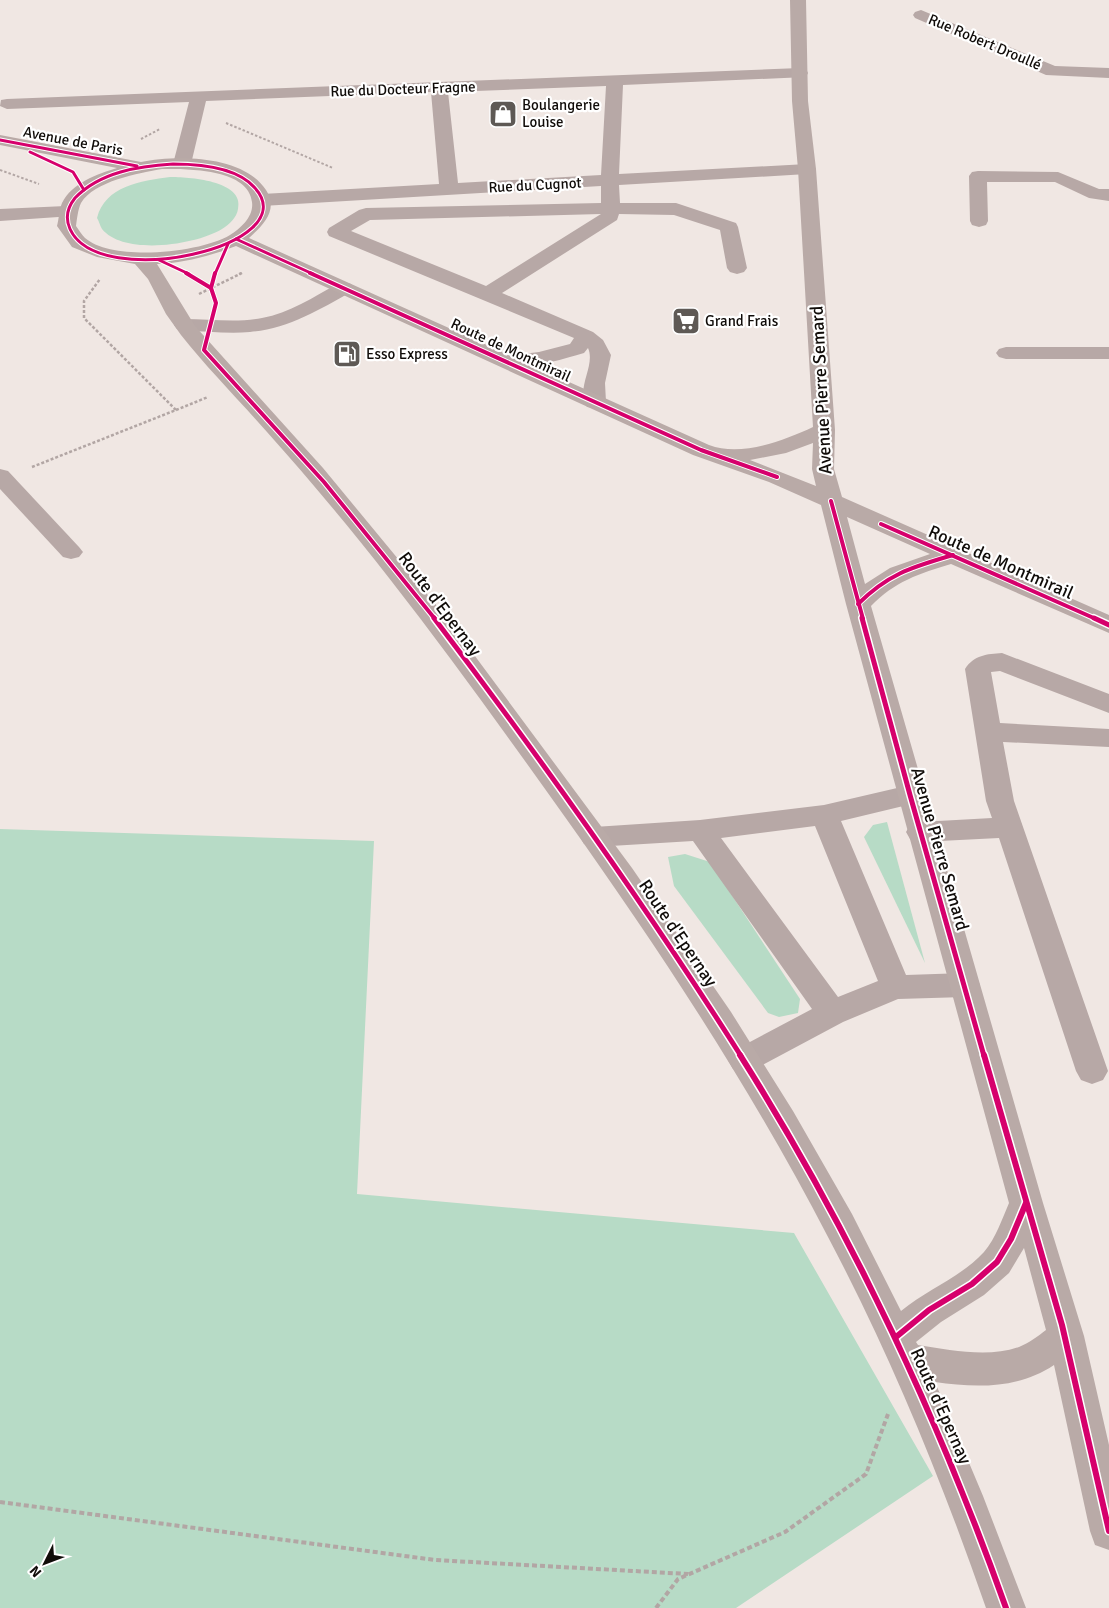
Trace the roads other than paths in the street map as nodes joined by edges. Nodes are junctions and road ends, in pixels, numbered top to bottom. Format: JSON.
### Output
{"nodes":[{"id":1,"x":798,"y":0,"type":"edge"},
{"id":2,"x":921,"y":15,"type":"dead end"},
{"id":3,"x":800,"y":73,"type":"junction"},
{"id":4,"x":1109,"y":73,"type":"edge"},
{"id":5,"x":615,"y":80,"type":"junction"},
{"id":6,"x":439,"y":87,"type":"junction"},
{"id":7,"x":199,"y":96,"type":"junction"},
{"id":8,"x":6,"y":104,"type":"dead end"},
{"id":9,"x":0,"y":140,"type":"edge"},
{"id":10,"x":182,"y":164,"type":"junction"},
{"id":11,"x":142,"y":167,"type":"junction"},
{"id":12,"x":807,"y":169,"type":"junction"},
{"id":13,"x":610,"y":180,"type":"junction"},
{"id":14,"x":84,"y":190,"type":"junction"},
{"id":15,"x":449,"y":190,"type":"junction"},
{"id":16,"x":1109,"y":195,"type":"edge"},
{"id":17,"x":262,"y":200,"type":"junction"},
{"id":18,"x":611,"y":208,"type":"junction"},
{"id":19,"x":66,"y":212,"type":"junction"},
{"id":20,"x":0,"y":215,"type":"edge"},
{"id":21,"x":980,"y":221,"type":"dead end"},
{"id":22,"x":232,"y":241,"type":"junction"},
{"id":23,"x":151,"y":260,"type":"junction"},
{"id":24,"x":737,"y":268,"type":"dead end"},
{"id":25,"x":344,"y":288,"type":"junction"},
{"id":26,"x":487,"y":294,"type":"junction"},
{"id":27,"x":197,"y":325,"type":"junction"},
{"id":28,"x":586,"y":336,"type":"junction"},
{"id":29,"x":1006,"y":353,"type":"dead end"},
{"id":30,"x":1109,"y":353,"type":"edge"},
{"id":31,"x":505,"y":361,"type":"junction"},
{"id":32,"x":595,"y":402,"type":"junction"},
{"id":33,"x":824,"y":430,"type":"junction"},
{"id":34,"x":719,"y":456,"type":"junction"},
{"id":35,"x":2,"y":477,"type":"edge"},
{"id":36,"x":831,"y":501,"type":"junction"},
{"id":37,"x":71,"y":552,"type":"dead end"},
{"id":38,"x":953,"y":555,"type":"junction"},
{"id":39,"x":858,"y":604,"type":"junction"},
{"id":40,"x":1109,"y":625,"type":"edge"},
{"id":41,"x":1109,"y":704,"type":"edge"},
{"id":42,"x":988,"y":732,"type":"junction"},
{"id":43,"x":1109,"y":738,"type":"edge"},
{"id":44,"x":910,"y":795,"type":"junction"},
{"id":45,"x":824,"y":815,"type":"junction"},
{"id":46,"x":1008,"y":827,"type":"junction"},
{"id":47,"x":700,"y":830,"type":"junction"},
{"id":48,"x":920,"y":832,"type":"junction"},
{"id":49,"x":594,"y":837,"type":"junction"},
{"id":50,"x":964,"y":985,"type":"junction"},
{"id":51,"x":896,"y":987,"type":"junction"},
{"id":52,"x":832,"y":1013,"type":"junction"},
{"id":53,"x":744,"y":1060,"type":"junction"},
{"id":54,"x":1092,"y":1071,"type":"dead end"},
{"id":55,"x":1026,"y":1203,"type":"junction"},
{"id":56,"x":1066,"y":1336,"type":"junction"},
{"id":57,"x":901,"y":1349,"type":"junction"},
{"id":58,"x":1109,"y":1531,"type":"edge"},
{"id":59,"x":1006,"y":1608,"type":"edge"}],
"edges":[{"from":1,"to":3,"type":"main road","name":"Avenue Pierre Semard"},
{"from":2,"to":4,"type":"street","name":"Rue Robert Droullé"},
{"from":3,"to":5,"type":"street","name":"Rue du Docteur Fragne"},
{"from":3,"to":12,"type":"main road","name":"Avenue Pierre Semard"},
{"from":5,"to":6,"type":"street","name":"Rue du Docteur Fragne"},
{"from":5,"to":13,"type":"street"},
{"from":6,"to":7,"type":"street","name":"Rue du Docteur Fragne"},
{"from":6,"to":15,"type":"street"},
{"from":7,"to":8,"type":"street","name":"Rue du Docteur Fragne"},
{"from":7,"to":10,"type":"street"},
{"from":9,"to":11,"type":"main road","name":"Avenue de Paris"},
{"from":9,"to":14,"type":"main road","name":"Avenue de Paris"},
{"from":10,"to":11,"type":"main road"},
{"from":10,"to":17,"type":"main road"},
{"from":11,"to":14,"type":"main road"},
{"from":12,"to":13,"type":"street","name":"Rue du Cugnot"},
{"from":12,"to":33,"type":"main road","name":"Avenue Pierre Semard"},
{"from":13,"to":15,"type":"street","name":"Rue du Cugnot"},
{"from":13,"to":18,"type":"street"},
{"from":14,"to":19,"type":"main road"},
{"from":15,"to":17,"type":"street","name":"Rue du Cugnot"},
{"from":16,"to":21,"type":"street"},
{"from":17,"to":22,"type":"main road"},
{"from":18,"to":24,"type":"street"},
{"from":18,"to":26,"type":"street"},
{"from":18,"to":26,"type":"street"},
{"from":19,"to":20,"type":"street"},
{"from":19,"to":23,"type":"main road"},
{"from":22,"to":23,"type":"main road"},
{"from":22,"to":25,"type":"main road","name":"Route de Montmirail"},
{"from":23,"to":27,"type":"main road","name":"Route d'Epernay"},
{"from":25,"to":27,"type":"street"},
{"from":25,"to":31,"type":"main road","name":"Route de Montmirail"},
{"from":26,"to":28,"type":"street"},
{"from":27,"to":49,"type":"main road","name":"Route d'Epernay"},
{"from":28,"to":31,"type":"street"},
{"from":28,"to":32,"type":"street"},
{"from":29,"to":30,"type":"street"},
{"from":31,"to":32,"type":"main road","name":"Route de Montmirail"},
{"from":32,"to":34,"type":"main road","name":"Route de Montmirail"},
{"from":33,"to":34,"type":"main road"},
{"from":33,"to":36,"type":"main road","name":"Avenue Pierre Semard"},
{"from":34,"to":36,"type":"main road","name":"Route de Montmirail"},
{"from":35,"to":37,"type":"street"},
{"from":36,"to":38,"type":"main road","name":"Route de Montmirail"},
{"from":36,"to":39,"type":"main road","name":"Avenue Pierre Semard"},
{"from":38,"to":39,"type":"main road"},
{"from":38,"to":40,"type":"main road","name":"Route de Montmirail"},
{"from":39,"to":44,"type":"main road","name":"Avenue Pierre Semard"},
{"from":41,"to":42,"type":"street"},
{"from":42,"to":43,"type":"street"},
{"from":42,"to":46,"type":"street"},
{"from":44,"to":45,"type":"street"},
{"from":44,"to":48,"type":"main road","name":"Avenue Pierre Semard"},
{"from":45,"to":47,"type":"street"},
{"from":45,"to":51,"type":"street"},
{"from":46,"to":48,"type":"street"},
{"from":46,"to":54,"type":"street"},
{"from":47,"to":49,"type":"street"},
{"from":47,"to":52,"type":"street"},
{"from":48,"to":50,"type":"main road","name":"Avenue Pierre Semard"},
{"from":49,"to":53,"type":"main road","name":"Route d'Epernay"},
{"from":50,"to":51,"type":"street"},
{"from":50,"to":55,"type":"main road","name":"Avenue Pierre Semard"},
{"from":51,"to":52,"type":"street"},
{"from":52,"to":53,"type":"street"},
{"from":53,"to":57,"type":"main road","name":"Route d'Epernay"},
{"from":55,"to":56,"type":"main road","name":"Avenue Pierre Semard"},
{"from":55,"to":57,"type":"main road"},
{"from":56,"to":57,"type":"main road"},
{"from":56,"to":58,"type":"main road","name":"Avenue Pierre Semard"},
{"from":57,"to":59,"type":"main road","name":"Route d'Epernay"}]}
